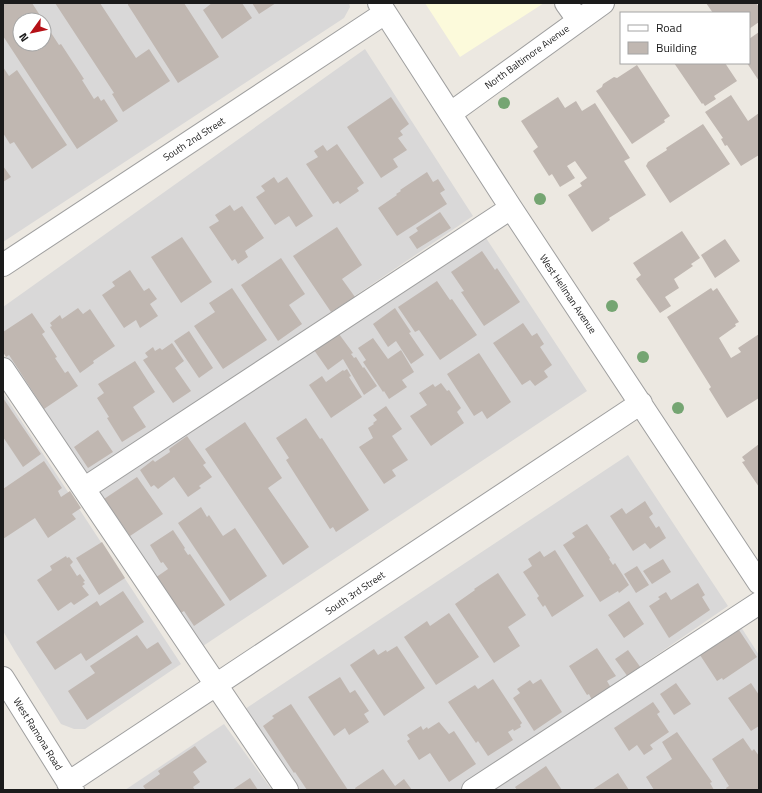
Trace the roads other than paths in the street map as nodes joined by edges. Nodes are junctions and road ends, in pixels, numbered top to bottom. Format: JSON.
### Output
{"nodes":[{"id":1,"x":603,"y":3,"type":"edge"},
{"id":2,"x":382,"y":8,"type":"edge"},
{"id":3,"x":572,"y":12,"type":"edge"},
{"id":4,"x":451,"y":113,"type":"junction"},
{"id":5,"x":512,"y":208,"type":"junction"},
{"id":6,"x":3,"y":265,"type":"edge"},
{"id":7,"x":3,"y":369,"type":"edge"},
{"id":8,"x":641,"y":403,"type":"junction"},
{"id":9,"x":85,"y":488,"type":"junction"},
{"id":10,"x":759,"y":583,"type":"edge"},
{"id":11,"x":759,"y":603,"type":"edge"},
{"id":12,"x":3,"y":678,"type":"edge"},
{"id":13,"x":215,"y":686,"type":"junction"},
{"id":14,"x":71,"y":786,"type":"edge"},
{"id":15,"x":286,"y":790,"type":"edge"},
{"id":16,"x":472,"y":790,"type":"edge"}],
"edges":[{"from":1,"to":3,"type":"street","name":"North Baltimore Avenue"},
{"from":2,"to":4,"type":"street","name":"West Hellman Avenue"},
{"from":2,"to":6,"type":"street","name":"South 2nd Street"},
{"from":3,"to":4,"type":"street","name":"North Baltimore Avenue"},
{"from":4,"to":5,"type":"street","name":"West Hellman Avenue"},
{"from":5,"to":8,"type":"street","name":"West Hellman Avenue"},
{"from":5,"to":9,"type":"street"},
{"from":7,"to":9,"type":"street"},
{"from":8,"to":10,"type":"street","name":"West Hellman Avenue"},
{"from":8,"to":13,"type":"street","name":"South 3rd Street"},
{"from":9,"to":13,"type":"street"},
{"from":11,"to":16,"type":"street"},
{"from":12,"to":14,"type":"street","name":"West Ramona Road"},
{"from":13,"to":14,"type":"street","name":"South 3rd Street"},
{"from":13,"to":15,"type":"street"}]}
